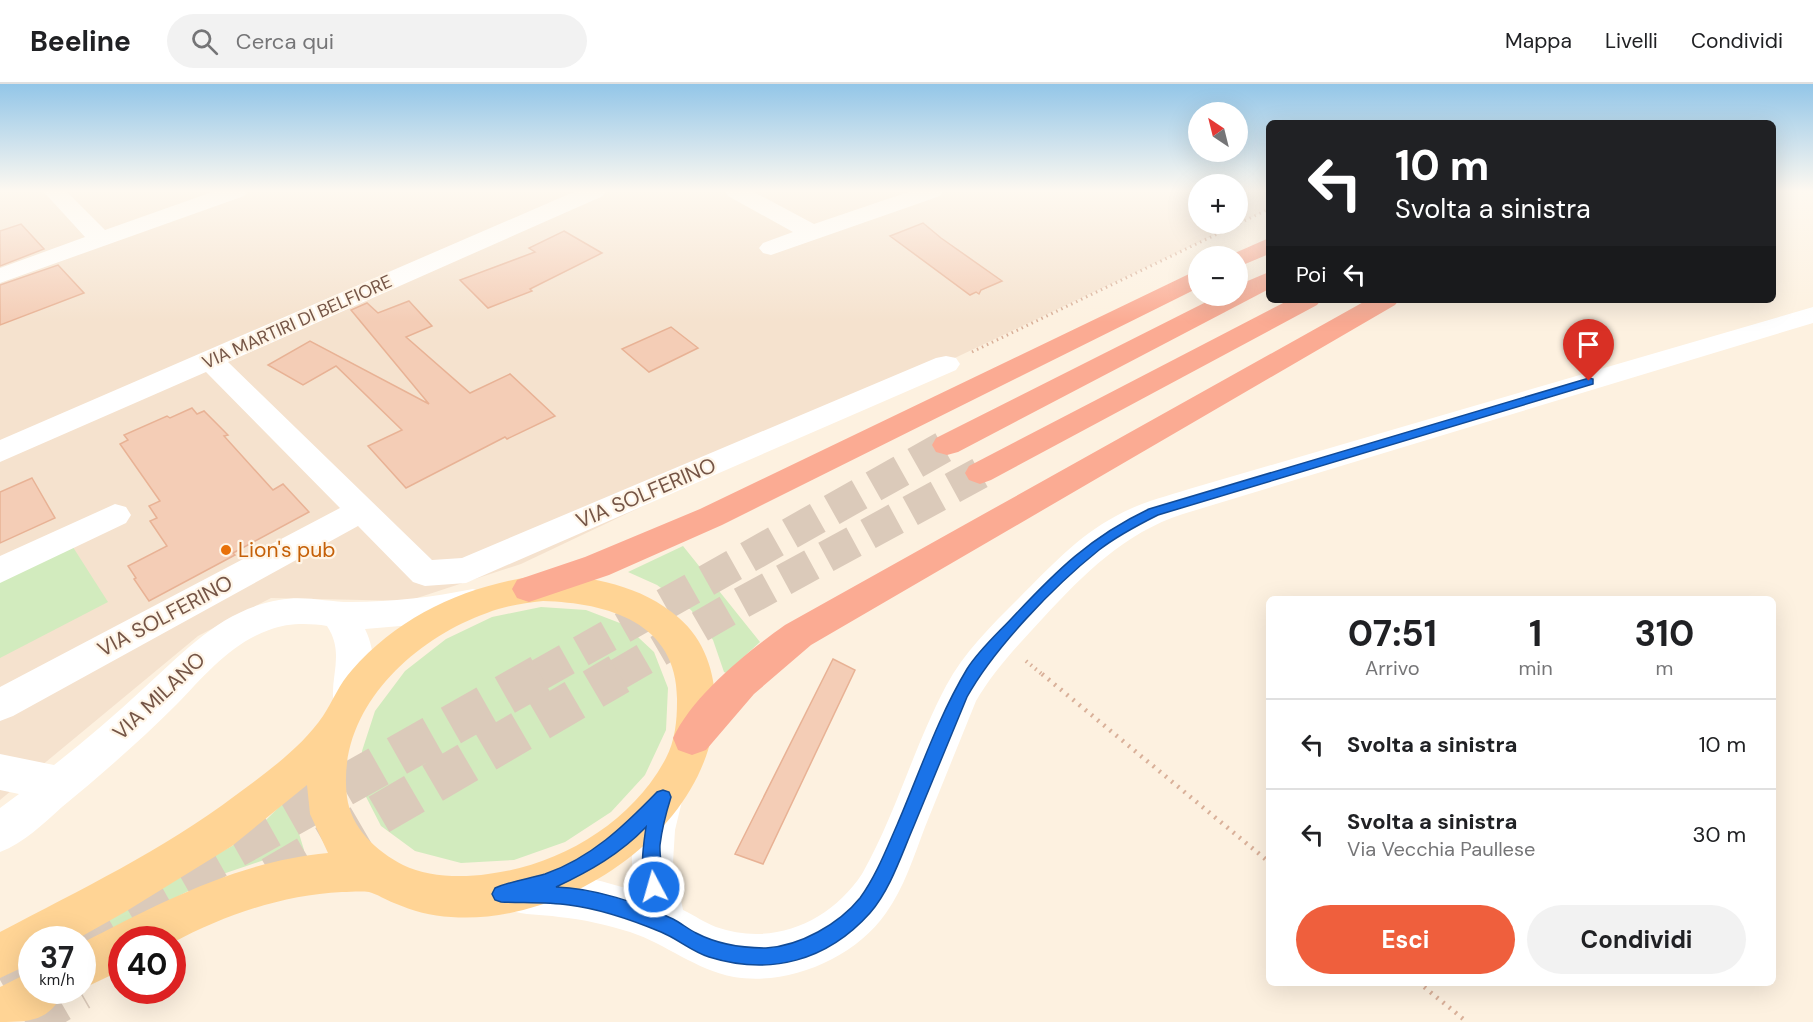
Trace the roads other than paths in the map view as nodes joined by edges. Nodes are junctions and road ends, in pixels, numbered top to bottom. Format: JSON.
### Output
{"nodes":[{"id":1,"x":96,"y":235,"type":"edge"},
{"id":2,"x":115,"y":235,"type":"edge"},
{"id":3,"x":495,"y":235,"type":"edge"},
{"id":4,"x":807,"y":235,"type":"edge"},
{"id":5,"x":101,"y":240,"type":"junction"},
{"id":6,"x":1266,"y":246,"type":"edge"},
{"id":7,"x":771,"y":248,"type":"dead end"},
{"id":8,"x":1248,"y":255,"type":"edge"},
{"id":9,"x":0,"y":276,"type":"edge"},
{"id":10,"x":1266,"y":280,"type":"edge"},
{"id":11,"x":1188,"y":284,"type":"edge"},
{"id":12,"x":1248,"y":290,"type":"edge"},
{"id":13,"x":1302,"y":303,"type":"edge"},
{"id":14,"x":1381,"y":303,"type":"edge"},
{"id":15,"x":1216,"y":306,"type":"edge"},
{"id":16,"x":1813,"y":315,"type":"edge"},
{"id":17,"x":210,"y":360,"type":"junction"},
{"id":18,"x":946,"y":364,"type":"road end"},
{"id":19,"x":947,"y":445,"type":"tunnel mouth"},
{"id":20,"x":0,"y":452,"type":"edge"},
{"id":21,"x":980,"y":473,"type":"tunnel mouth"},
{"id":22,"x":362,"y":510,"type":"junction"},
{"id":23,"x":115,"y":515,"type":"dead end"},
{"id":24,"x":0,"y":570,"type":"edge"},
{"id":25,"x":529,"y":589,"type":"junction"},
{"id":26,"x":483,"y":600,"type":"junction"},
{"id":27,"x":339,"y":616,"type":"junction"},
{"id":28,"x":0,"y":705,"type":"edge"},
{"id":29,"x":344,"y":713,"type":"junction"},
{"id":30,"x":692,"y":738,"type":"junction"},
{"id":31,"x":0,"y":772,"type":"edge"},
{"id":32,"x":62,"y":785,"type":"junction"},
{"id":33,"x":663,"y":797,"type":"junction"},
{"id":34,"x":0,"y":834,"type":"edge"},
{"id":35,"x":373,"y":872,"type":"junction"},
{"id":36,"x":501,"y":894,"type":"junction"},
{"id":37,"x":162,"y":926,"type":"edge"},
{"id":38,"x":668,"y":926,"type":"junction"},
{"id":39,"x":0,"y":956,"type":"edge"},
{"id":40,"x":18,"y":1003,"type":"edge"},
{"id":41,"x":0,"y":1013,"type":"edge"}],
"edges":[{"from":1,"to":5,"type":"street"},
{"from":2,"to":5,"type":"street"},
{"from":3,"to":17,"type":"street","name":"VIA MARTIRI DI BELFIORE"},
{"from":4,"to":7,"type":"street"},
{"from":5,"to":9,"type":"street"},
{"from":6,"to":8,"type":"highway"},
{"from":10,"to":12,"type":"highway"},
{"from":11,"to":25,"type":"highway"},
{"from":13,"to":21,"type":"highway"},
{"from":14,"to":30,"type":"highway"},
{"from":15,"to":19,"type":"highway"},
{"from":16,"to":38,"type":"street"},
{"from":17,"to":20,"type":"street","name":"VIA MARTIRI DI BELFIORE"},
{"from":17,"to":22,"type":"street","name":"VIA SOLFERINO"},
{"from":18,"to":22,"type":"street","name":"VIA SOLFERINO"},
{"from":22,"to":28,"type":"street","name":"VIA SOLFERINO"},
{"from":23,"to":24,"type":"street"},
{"from":25,"to":26,"type":"main road"},
{"from":25,"to":30,"type":"main road"},
{"from":26,"to":27,"type":"street","name":"VIA MILANO"},
{"from":26,"to":29,"type":"main road"},
{"from":27,"to":29,"type":"street"},
{"from":27,"to":32,"type":"street","name":"VIA MILANO"},
{"from":29,"to":35,"type":"main road"},
{"from":29,"to":39,"type":"main road"},
{"from":30,"to":33,"type":"main road"},
{"from":31,"to":32,"type":"street"},
{"from":32,"to":34,"type":"street","name":"VIA MILANO"},
{"from":33,"to":36,"type":"main road"},
{"from":33,"to":38,"type":"street"},
{"from":35,"to":36,"type":"main road"},
{"from":35,"to":37,"type":"main road"},
{"from":36,"to":38,"type":"street"},
{"from":40,"to":41,"type":"main road"}]}
